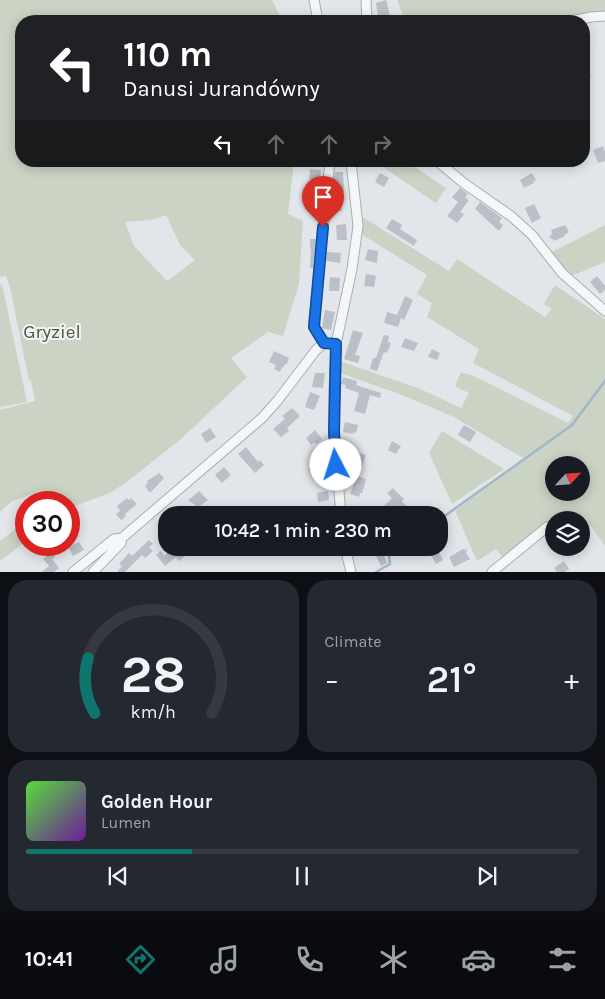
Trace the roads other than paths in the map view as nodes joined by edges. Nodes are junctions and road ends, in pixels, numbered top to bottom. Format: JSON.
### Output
{"nodes":[{"id":1,"x":314,"y":0,"type":"edge"},
{"id":2,"x":366,"y":0,"type":"edge"},
{"id":3,"x":317,"y":15,"type":"edge"},
{"id":4,"x":367,"y":15,"type":"edge"},
{"id":5,"x":605,"y":16,"type":"edge"},
{"id":6,"x":590,"y":17,"type":"edge"},
{"id":7,"x":329,"y":167,"type":"edge"},
{"id":8,"x":352,"y":167,"type":"edge"},
{"id":9,"x":444,"y":167,"type":"edge"},
{"id":10,"x":605,"y":311,"type":"edge"},
{"id":11,"x":324,"y":343,"type":"junction"},
{"id":12,"x":336,"y":344,"type":"junction"},
{"id":13,"x":340,"y":506,"type":"edge"},
{"id":14,"x":545,"y":529,"type":"edge"},
{"id":15,"x":122,"y":538,"type":"junction"},
{"id":16,"x":347,"y":556,"type":"edge"},
{"id":17,"x":73,"y":572,"type":"edge"},
{"id":18,"x":94,"y":572,"type":"edge"},
{"id":19,"x":351,"y":572,"type":"edge"},
{"id":20,"x":492,"y":572,"type":"edge"}],
"edges":[{"from":1,"to":3,"type":"street"},
{"from":2,"to":4,"type":"street"},
{"from":5,"to":6,"type":"street"},
{"from":7,"to":11,"type":"street"},
{"from":8,"to":12,"type":"street"},
{"from":9,"to":10,"type":"street"},
{"from":11,"to":12,"type":"street"},
{"from":11,"to":15,"type":"street"},
{"from":12,"to":13,"type":"street"},
{"from":14,"to":20,"type":"street"},
{"from":15,"to":17,"type":"street"},
{"from":15,"to":18,"type":"street"},
{"from":16,"to":19,"type":"street"}]}
